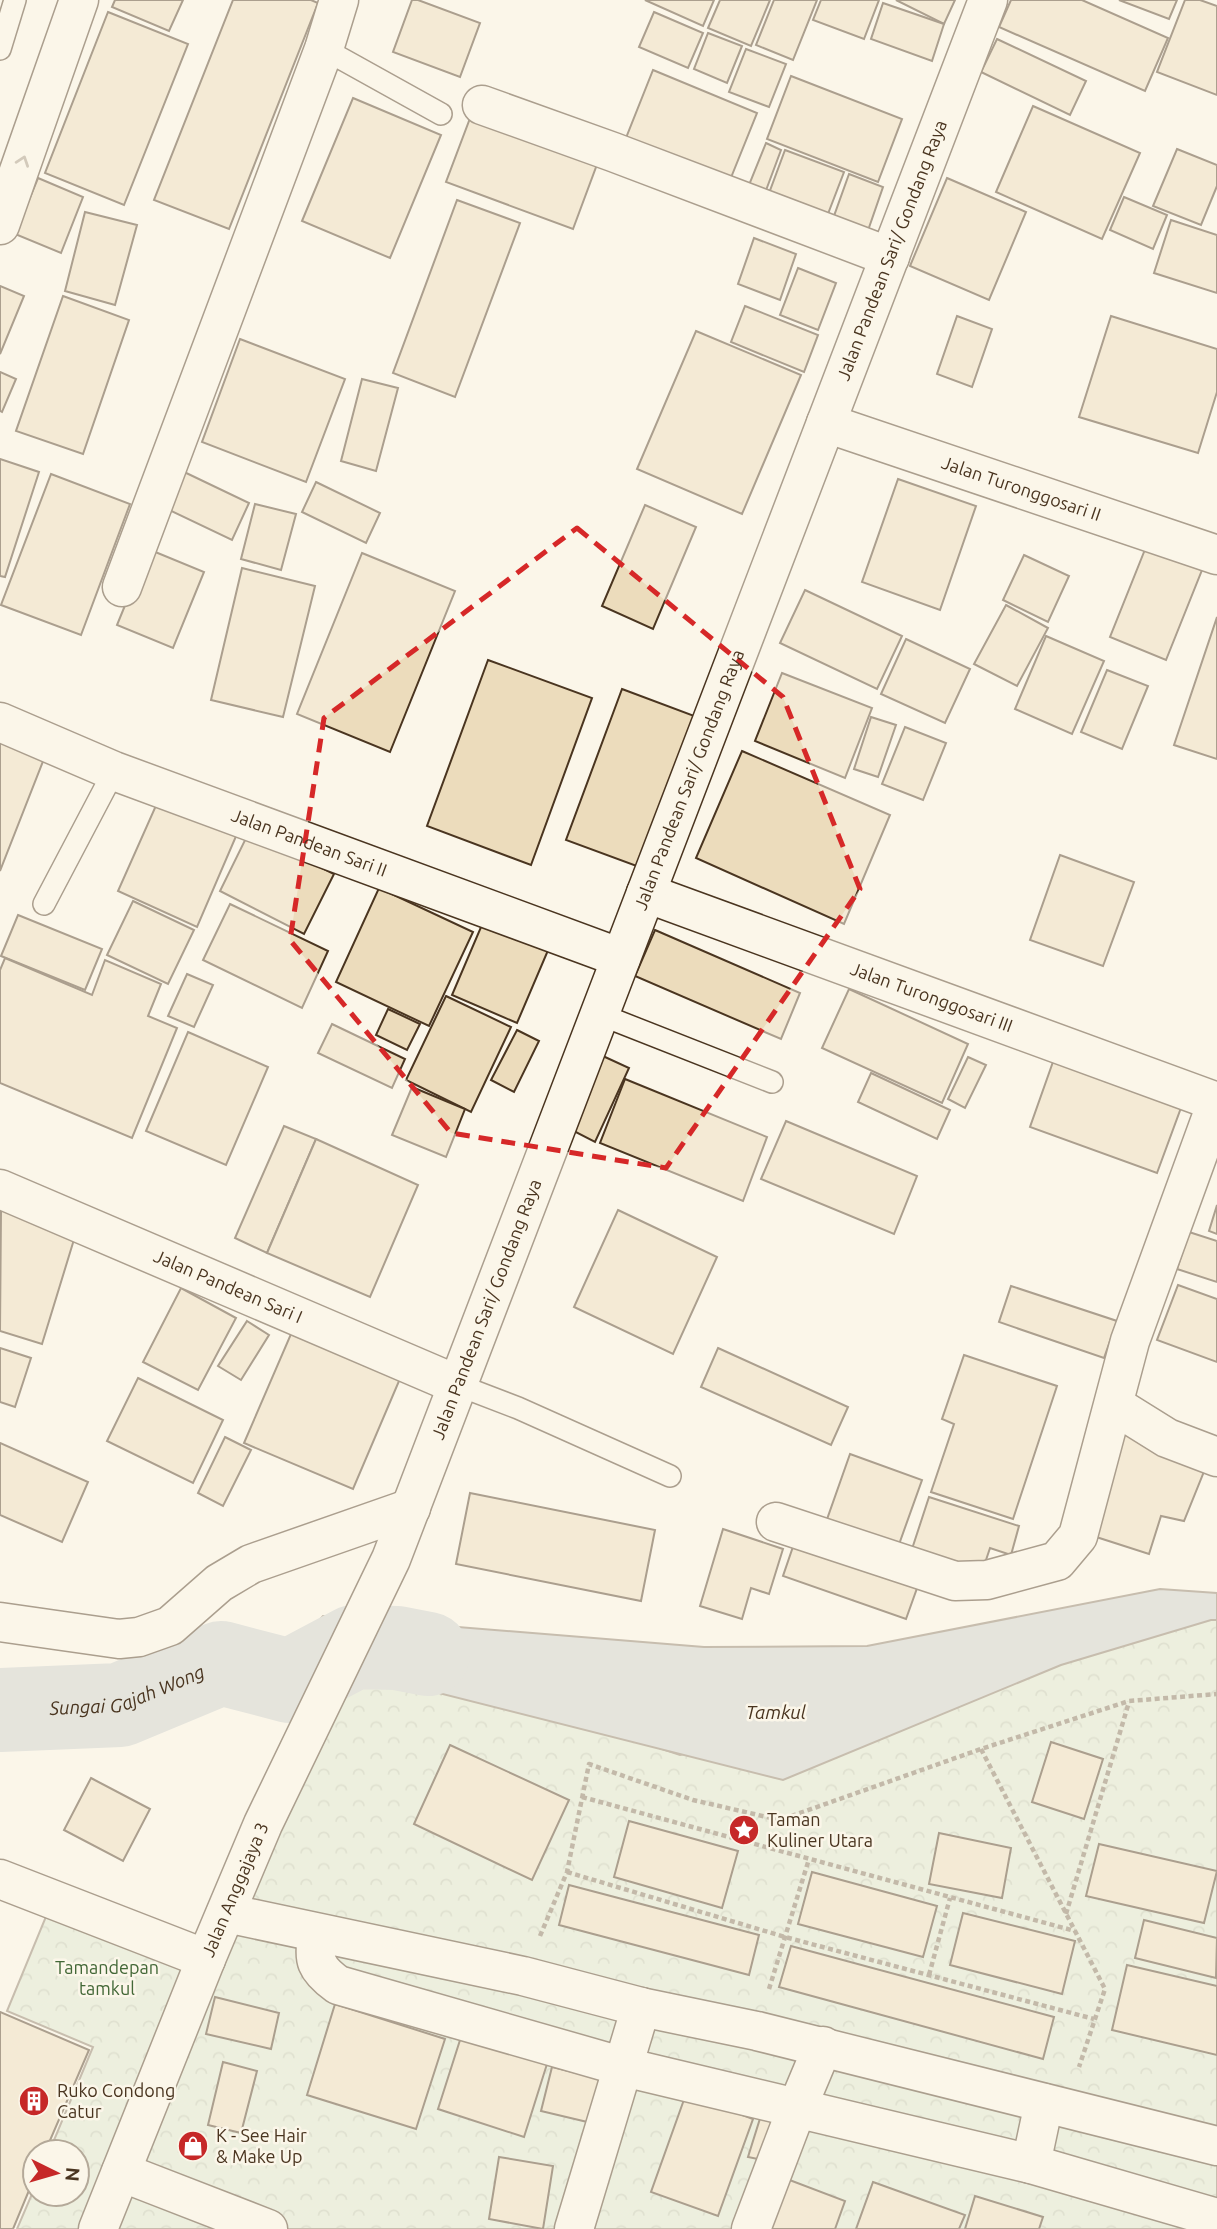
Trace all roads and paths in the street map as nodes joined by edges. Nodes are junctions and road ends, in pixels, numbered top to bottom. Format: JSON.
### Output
{"nodes":[{"id":1,"x":15,"y":0,"type":"edge"},
{"id":2,"x":79,"y":0,"type":"edge"},
{"id":3,"x":339,"y":0,"type":"edge"},
{"id":4,"x":988,"y":0,"type":"edge"},
{"id":5,"x":0,"y":49,"type":"edge"},
{"id":6,"x":324,"y":49,"type":"junction"},
{"id":7,"x":482,"y":105,"type":"dead end"},
{"id":8,"x":441,"y":114,"type":"dead end"},
{"id":9,"x":0,"y":225,"type":"edge"},
{"id":10,"x":890,"y":257,"type":"junction"},
{"id":11,"x":826,"y":423,"type":"junction"},
{"id":12,"x":1217,"y":555,"type":"edge"},
{"id":13,"x":122,"y":587,"type":"dead end"},
{"id":14,"x":0,"y":722,"type":"edge"},
{"id":15,"x":114,"y":771,"type":"junction"},
{"id":16,"x":646,"y":893,"type":"junction"},
{"id":17,"x":44,"y":904,"type":"dead end"},
{"id":18,"x":621,"y":958,"type":"junction"},
{"id":19,"x":599,"y":1014,"type":"junction"},
{"id":20,"x":772,"y":1082,"type":"dead end"},
{"id":21,"x":1217,"y":1102,"type":"edge"},
{"id":22,"x":0,"y":1189,"type":"edge"},
{"id":23,"x":458,"y":1385,"type":"junction"},
{"id":24,"x":1114,"y":1405,"type":"junction"},
{"id":25,"x":1217,"y":1457,"type":"edge"},
{"id":26,"x":670,"y":1476,"type":"dead end"},
{"id":27,"x":411,"y":1508,"type":"junction"},
{"id":28,"x":776,"y":1522,"type":"dead end"},
{"id":29,"x":391,"y":1559,"type":"joint"},
{"id":30,"x":0,"y":1622,"type":"edge"},
{"id":31,"x":1217,"y":1694,"type":"edge"},
{"id":32,"x":1129,"y":1701,"type":"junction"},
{"id":33,"x":981,"y":1749,"type":"junction"},
{"id":34,"x":582,"y":1797,"type":"junction"},
{"id":35,"x":809,"y":1859,"type":"junction"},
{"id":36,"x":567,"y":1872,"type":"junction"},
{"id":37,"x":0,"y":1879,"type":"edge"},
{"id":38,"x":950,"y":1898,"type":"junction"},
{"id":39,"x":226,"y":1913,"type":"junction"},
{"id":40,"x":1066,"y":1914,"type":"junction"},
{"id":41,"x":1075,"y":1931,"type":"junction"},
{"id":42,"x":318,"y":1934,"type":"junction"},
{"id":43,"x":785,"y":1937,"type":"junction"},
{"id":44,"x":206,"y":1959,"type":"junction"},
{"id":45,"x":929,"y":1975,"type":"junction"},
{"id":46,"x":523,"y":1976,"type":"junction"},
{"id":47,"x":641,"y":2007,"type":"junction"},
{"id":48,"x":1094,"y":2018,"type":"junction"},
{"id":49,"x":757,"y":2031,"type":"junction"},
{"id":50,"x":823,"y":2046,"type":"junction"},
{"id":51,"x":624,"y":2067,"type":"junction"},
{"id":52,"x":1054,"y":2105,"type":"junction"},
{"id":53,"x":797,"y":2108,"type":"junction"},
{"id":54,"x":1217,"y":2146,"type":"edge"},
{"id":55,"x":1031,"y":2164,"type":"junction"},
{"id":56,"x":121,"y":2172,"type":"junction"},
{"id":57,"x":1217,"y":2217,"type":"edge"},
{"id":58,"x":99,"y":2229,"type":"edge"},
{"id":59,"x":268,"y":2229,"type":"edge"},
{"id":60,"x":574,"y":2229,"type":"edge"},
{"id":61,"x":751,"y":2229,"type":"edge"}],
"edges":[{"from":1,"to":5,"type":"lane"},
{"from":9,"to":2,"type":"street","one_way":true},
{"from":3,"to":6,"type":"street"},
{"from":4,"to":10,"type":"street","name":"Jalan Pandean Sari/ Gondang Raya"},
{"from":6,"to":8,"type":"lane"},
{"from":6,"to":13,"type":"street"},
{"from":7,"to":10,"type":"street"},
{"from":10,"to":11,"type":"street","name":"Jalan Pandean Sari/ Gondang Raya"},
{"from":11,"to":12,"type":"street","name":"Jalan Turonggosari II"},
{"from":11,"to":16,"type":"street","name":"Jalan Pandean Sari/ Gondang Raya"},
{"from":14,"to":15,"type":"street","name":"Jalan Pandean Sari II"},
{"from":15,"to":17,"type":"lane"},
{"from":15,"to":18,"type":"street","name":"Jalan Pandean Sari II"},
{"from":16,"to":18,"type":"street","name":"Jalan Pandean Sari/ Gondang Raya"},
{"from":16,"to":21,"type":"street","name":"Jalan Turonggosari III"},
{"from":18,"to":19,"type":"street","name":"Jalan Pandean Sari/ Gondang Raya"},
{"from":19,"to":20,"type":"lane"},
{"from":19,"to":23,"type":"street","name":"Jalan Pandean Sari/ Gondang Raya"},
{"from":21,"to":24,"type":"street"},
{"from":22,"to":23,"type":"street","name":"Jalan Pandean Sari I"},
{"from":23,"to":26,"type":"lane"},
{"from":23,"to":27,"type":"street","name":"Jalan Pandean Sari/ Gondang Raya"},
{"from":24,"to":25,"type":"street"},
{"from":24,"to":28,"type":"street"},
{"from":27,"to":29,"type":"street","name":"Jalan Pandean Sari/ Gondang Raya"},
{"from":27,"to":30,"type":"street"},
{"from":29,"to":39,"type":"street","name":"Jalan Anggajaya 3"},
{"from":31,"to":32,"type":"path"},
{"from":32,"to":33,"type":"path"},
{"from":32,"to":40,"type":"path"},
{"from":33,"to":34,"type":"path"},
{"from":33,"to":40,"type":"path"},
{"from":34,"to":35,"type":"path"},
{"from":34,"to":36,"type":"path"},
{"from":35,"to":38,"type":"path"},
{"from":35,"to":43,"type":"path"},
{"from":36,"to":43,"type":"path"},
{"from":36,"to":46,"type":"path"},
{"from":37,"to":44,"type":"street"},
{"from":38,"to":41,"type":"path"},
{"from":38,"to":45,"type":"path"},
{"from":39,"to":42,"type":"street"},
{"from":39,"to":44,"type":"street","name":"Jalan Anggajaya 3"},
{"from":40,"to":41,"type":"path"},
{"from":41,"to":48,"type":"path"},
{"from":42,"to":46,"type":"street"},
{"from":42,"to":51,"type":"street"},
{"from":43,"to":45,"type":"path"},
{"from":43,"to":49,"type":"path"},
{"from":44,"to":56,"type":"street","name":"Jalan Anggajaya 3"},
{"from":45,"to":48,"type":"path"},
{"from":46,"to":47,"type":"street"},
{"from":47,"to":49,"type":"street"},
{"from":47,"to":51,"type":"street"},
{"from":48,"to":52,"type":"path"},
{"from":49,"to":50,"type":"street"},
{"from":50,"to":52,"type":"street"},
{"from":50,"to":53,"type":"street"},
{"from":51,"to":53,"type":"street"},
{"from":51,"to":60,"type":"street"},
{"from":52,"to":54,"type":"street"},
{"from":52,"to":55,"type":"street"},
{"from":53,"to":55,"type":"street"},
{"from":53,"to":61,"type":"street"},
{"from":55,"to":57,"type":"street"},
{"from":56,"to":58,"type":"street","name":"Jalan Anggajaya 3"},
{"from":56,"to":59,"type":"street"}]}
